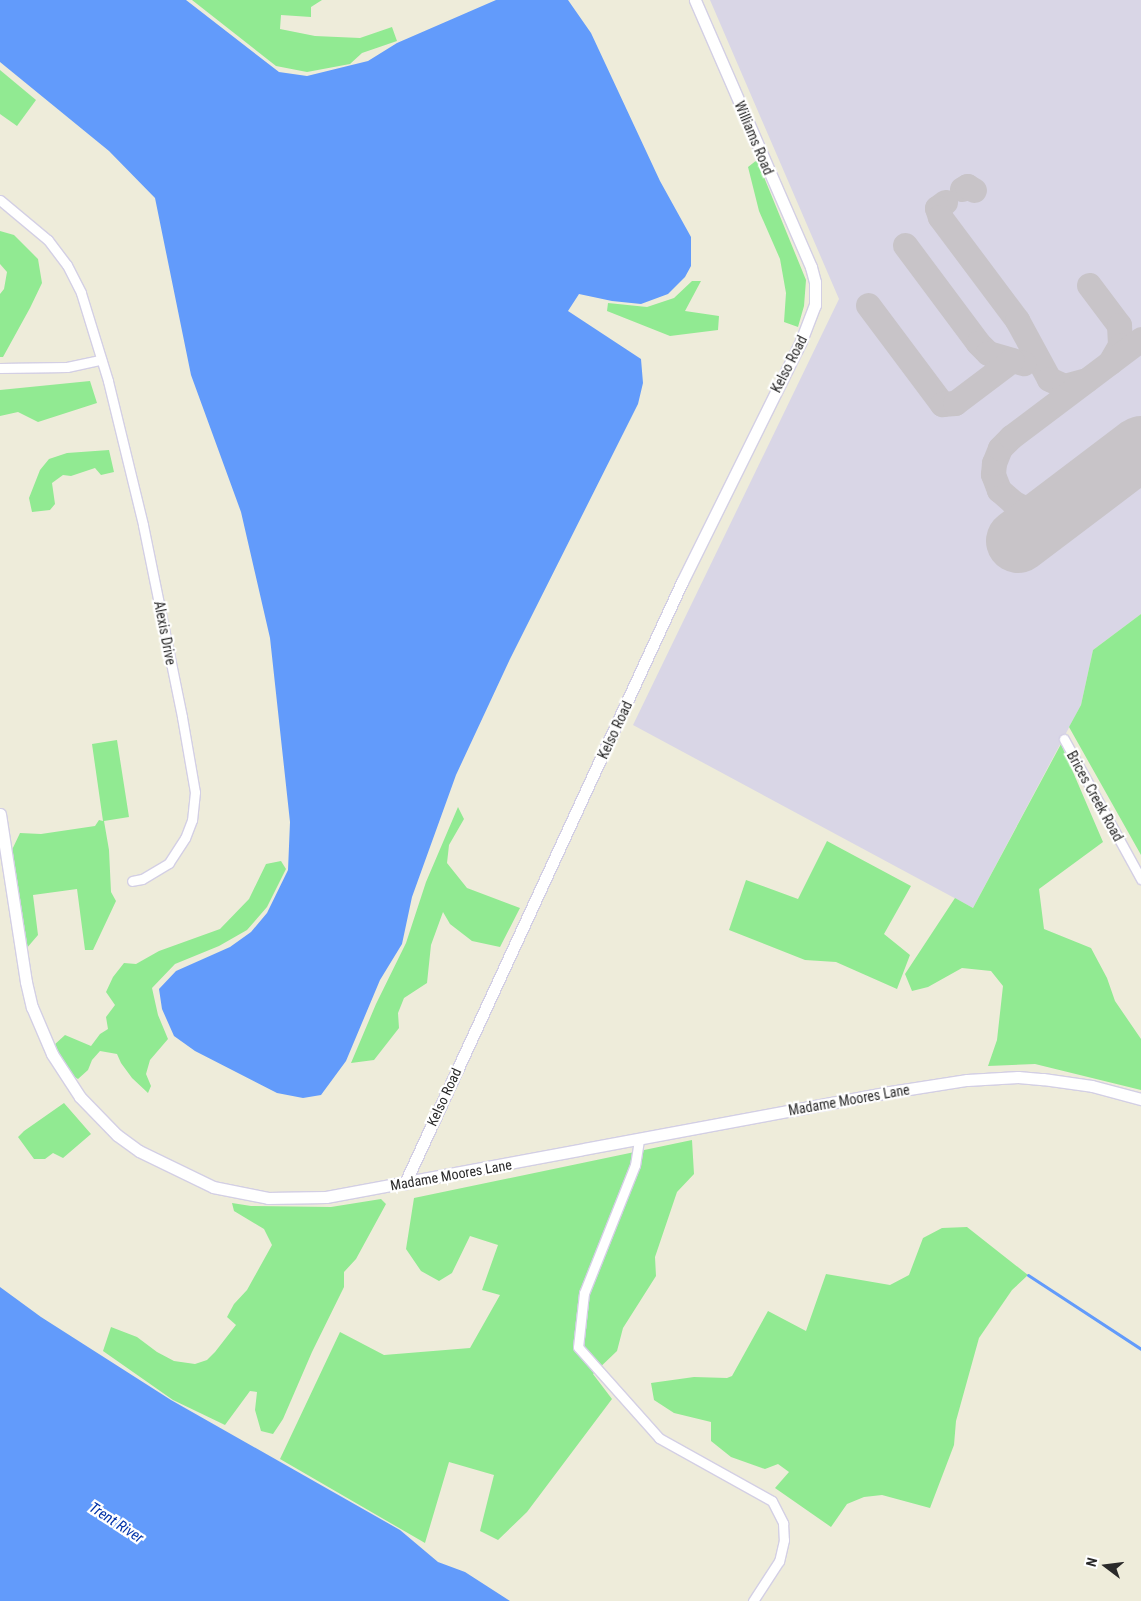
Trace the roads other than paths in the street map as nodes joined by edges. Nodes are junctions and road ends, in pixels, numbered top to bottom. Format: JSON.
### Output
{"nodes":[{"id":1,"x":695,"y":0,"type":"edge"},
{"id":2,"x":0,"y":200,"type":"edge"},
{"id":3,"x":813,"y":276,"type":"joint"},
{"id":4,"x":101,"y":360,"type":"junction"},
{"id":5,"x":0,"y":368,"type":"edge"},
{"id":6,"x":1064,"y":739,"type":"dead end"},
{"id":7,"x":0,"y":814,"type":"edge"},
{"id":8,"x":1141,"y":879,"type":"edge"},
{"id":9,"x":132,"y":881,"type":"dead end"},
{"id":10,"x":1141,"y":1099,"type":"edge"},
{"id":11,"x":638,"y":1140,"type":"junction"},
{"id":12,"x":405,"y":1183,"type":"junction"},
{"id":13,"x":753,"y":1601,"type":"edge"}],
"edges":[{"from":1,"to":3,"type":"street","name":"Williams Road"},
{"from":2,"to":4,"type":"street","name":"Alexis Drive"},
{"from":3,"to":12,"type":"street","name":"Kelso Road"},
{"from":4,"to":5,"type":"street"},
{"from":4,"to":9,"type":"street","name":"Alexis Drive"},
{"from":6,"to":8,"type":"street","name":"Brices Creek Road"},
{"from":7,"to":12,"type":"street","name":"Madame Moores Lane"},
{"from":10,"to":11,"type":"street","name":"Madame Moores Lane"},
{"from":11,"to":12,"type":"street","name":"Madame Moores Lane"},
{"from":11,"to":13,"type":"street"}]}
